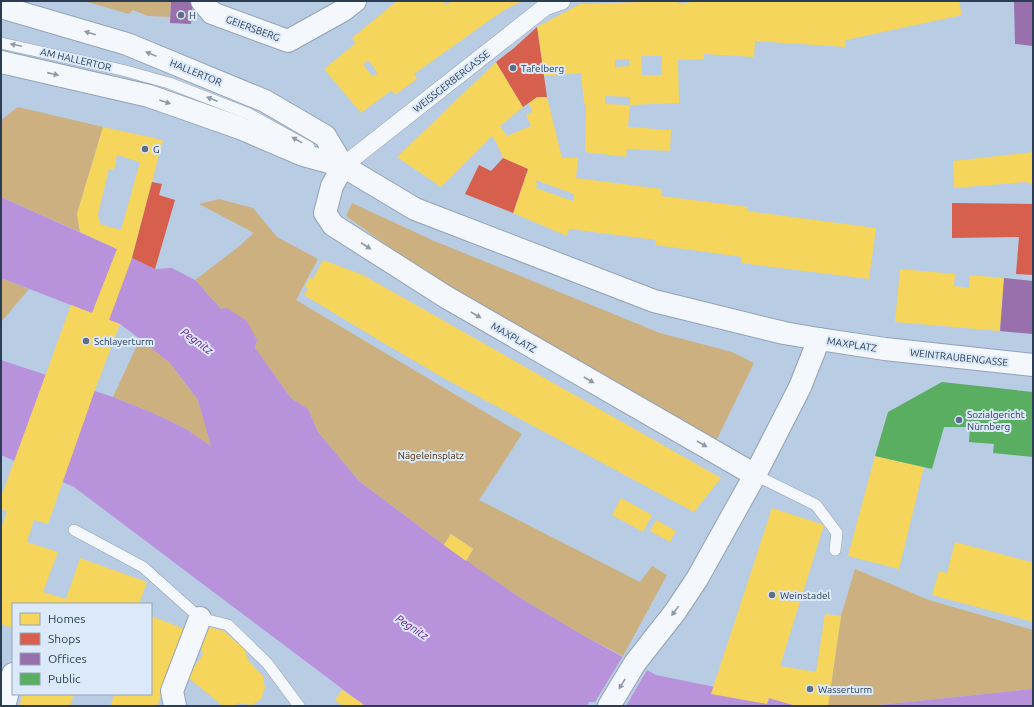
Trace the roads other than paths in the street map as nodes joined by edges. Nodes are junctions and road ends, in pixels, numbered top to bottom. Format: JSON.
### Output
{"nodes":[{"id":1,"x":354,"y":1,"type":"edge"},
{"id":2,"x":562,"y":1,"type":"edge"},
{"id":3,"x":1,"y":7,"type":"edge"},
{"id":4,"x":207,"y":7,"type":"edge"},
{"id":5,"x":1,"y":43,"type":"edge"},
{"id":6,"x":1,"y":62,"type":"edge"},
{"id":7,"x":150,"y":77,"type":"joint"},
{"id":8,"x":251,"y":114,"type":"junction"},
{"id":9,"x":343,"y":166,"type":"junction"},
{"id":10,"x":819,"y":340,"type":"junction"},
{"id":11,"x":885,"y":349,"type":"joint"},
{"id":12,"x":1033,"y":365,"type":"edge"},
{"id":13,"x":756,"y":475,"type":"junction"},
{"id":14,"x":74,"y":530,"type":"dead end"},
{"id":15,"x":835,"y":550,"type":"dead end"},
{"id":16,"x":200,"y":618,"type":"junction"},
{"id":17,"x":12,"y":678,"type":"edge"},
{"id":18,"x":4,"y":706,"type":"edge"},
{"id":19,"x":175,"y":706,"type":"edge"},
{"id":20,"x":300,"y":706,"type":"edge"},
{"id":21,"x":609,"y":706,"type":"edge"}],
"edges":[{"from":1,"to":4,"type":"street","name":"GEIERSBERG"},
{"from":2,"to":9,"type":"street","name":"WEISSGERBERGASSE"},
{"from":8,"to":3,"type":"street","name":"HALLERTOR","one_way":true},
{"from":7,"to":5,"type":"lane","name":"AM HALLERTOR","one_way":true},
{"from":6,"to":8,"type":"street","name":"AM HALLERTOR","one_way":true},
{"from":8,"to":7,"type":"lane","name":"HALLERTOR","one_way":true},
{"from":8,"to":9,"type":"street","name":"MAXPLATZ","one_way":true},
{"from":8,"to":9,"type":"street","name":"MAXPLATZ"},
{"from":9,"to":10,"type":"street","name":"MAXPLATZ"},
{"from":9,"to":13,"type":"street","name":"MAXPLATZ","one_way":true},
{"from":10,"to":11,"type":"street","name":"MAXPLATZ"},
{"from":10,"to":13,"type":"street","name":"MAXPLATZ"},
{"from":11,"to":12,"type":"street","name":"WEINTRAUBENGASSE"},
{"from":13,"to":15,"type":"lane"},
{"from":13,"to":21,"type":"street","name":"MAXPLATZ","one_way":true},
{"from":14,"to":16,"type":"lane"},
{"from":16,"to":19,"type":"street"},
{"from":16,"to":20,"type":"lane"},
{"from":17,"to":18,"type":"street"}]}
